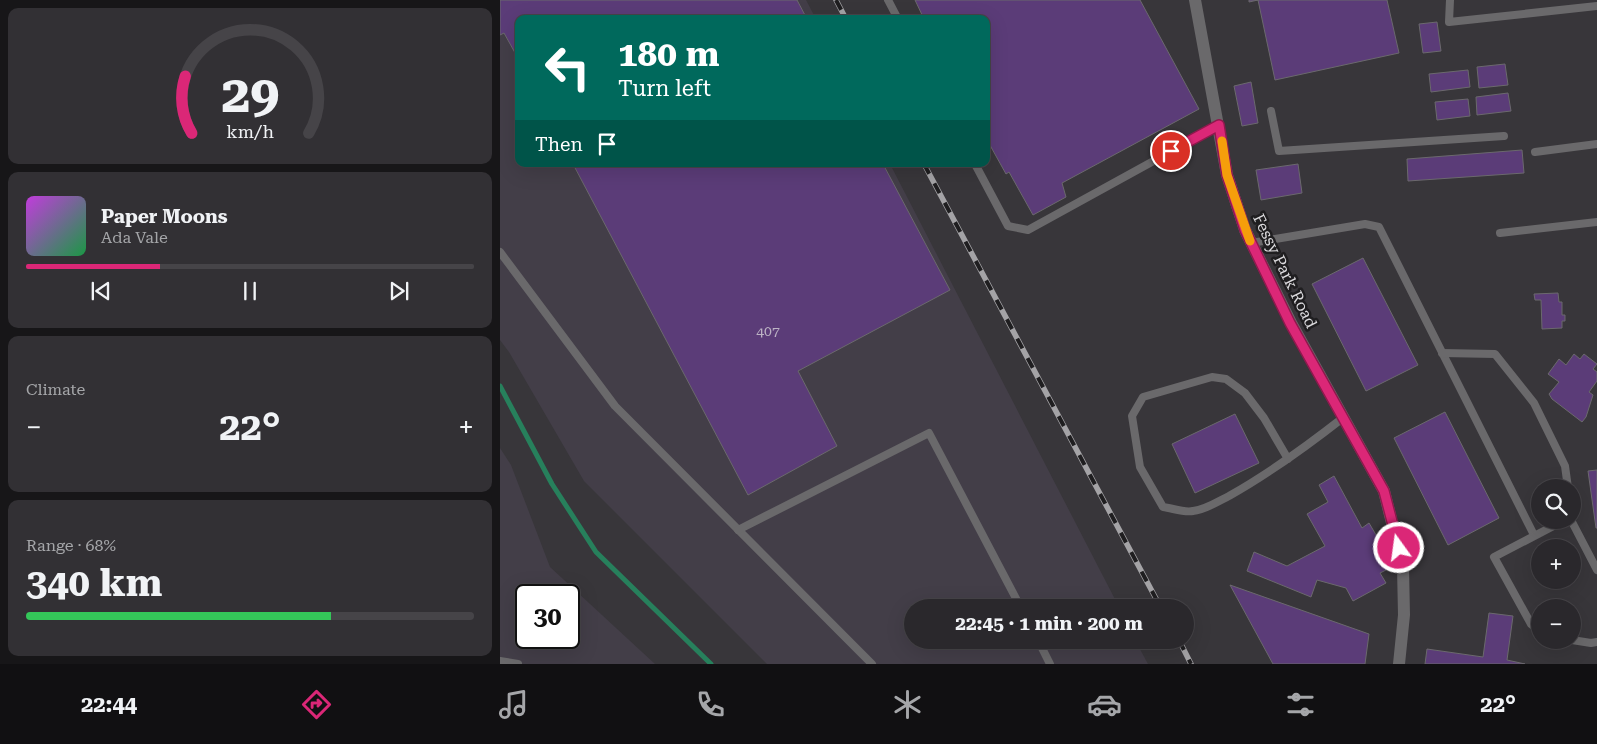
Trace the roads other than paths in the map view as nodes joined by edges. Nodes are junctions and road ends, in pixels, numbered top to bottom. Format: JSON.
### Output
{"nodes":[{"id":1,"x":888,"y":0,"type":"edge"},
{"id":2,"x":1196,"y":0,"type":"edge"},
{"id":3,"x":1450,"y":0,"type":"edge"},
{"id":4,"x":1597,"y":6,"type":"edge"},
{"id":5,"x":896,"y":15,"type":"edge"},
{"id":6,"x":1271,"y":112,"type":"dead end"},
{"id":7,"x":1219,"y":125,"type":"junction"},
{"id":8,"x":1504,"y":136,"type":"dead end"},
{"id":9,"x":1597,"y":144,"type":"edge"},
{"id":10,"x":1535,"y":152,"type":"dead end"},
{"id":11,"x":977,"y":167,"type":"edge"},
{"id":12,"x":1597,"y":222,"type":"edge"},
{"id":13,"x":1500,"y":233,"type":"dead end"},
{"id":14,"x":1251,"y":243,"type":"junction"},
{"id":15,"x":500,"y":252,"type":"edge"},
{"id":16,"x":1442,"y":353,"type":"junction"},
{"id":17,"x":1344,"y":418,"type":"junction"},
{"id":18,"x":1288,"y":459,"type":"junction"},
{"id":19,"x":1567,"y":479,"type":"edge"},
{"id":20,"x":1546,"y":529,"type":"edge"},
{"id":21,"x":1576,"y":529,"type":"edge"},
{"id":22,"x":738,"y":530,"type":"junction"},
{"id":23,"x":1534,"y":535,"type":"junction"},
{"id":24,"x":1597,"y":570,"type":"edge"},
{"id":25,"x":1016,"y":599,"type":"edge"},
{"id":26,"x":1531,"y":624,"type":"edge"},
{"id":27,"x":1581,"y":641,"type":"edge"},
{"id":28,"x":1597,"y":642,"type":"edge"},
{"id":29,"x":1042,"y":649,"type":"edge"},
{"id":30,"x":500,"y":661,"type":"edge"},
{"id":31,"x":518,"y":664,"type":"edge"},
{"id":32,"x":872,"y":664,"type":"edge"},
{"id":33,"x":1050,"y":664,"type":"edge"},
{"id":34,"x":1399,"y":664,"type":"edge"}],
"edges":[{"from":1,"to":5,"type":"lane"},
{"from":2,"to":7,"type":"street","name":"Fessy Park Road"},
{"from":3,"to":4,"type":"lane"},
{"from":6,"to":8,"type":"lane"},
{"from":7,"to":11,"type":"lane"},
{"from":7,"to":14,"type":"street","name":"Fessy Park Road"},
{"from":9,"to":10,"type":"lane"},
{"from":12,"to":13,"type":"lane"},
{"from":14,"to":16,"type":"lane"},
{"from":14,"to":17,"type":"street","name":"Fessy Park Road"},
{"from":15,"to":22,"type":"lane"},
{"from":16,"to":19,"type":"lane"},
{"from":16,"to":23,"type":"lane"},
{"from":17,"to":18,"type":"lane"},
{"from":17,"to":34,"type":"street","name":"Fessy Park Road"},
{"from":18,"to":18,"type":"lane"},
{"from":20,"to":23,"type":"lane"},
{"from":21,"to":24,"type":"lane"},
{"from":22,"to":25,"type":"lane"},
{"from":22,"to":32,"type":"lane"},
{"from":23,"to":26,"type":"lane"},
{"from":27,"to":28,"type":"lane"},
{"from":29,"to":33,"type":"lane"},
{"from":30,"to":31,"type":"lane"}]}
